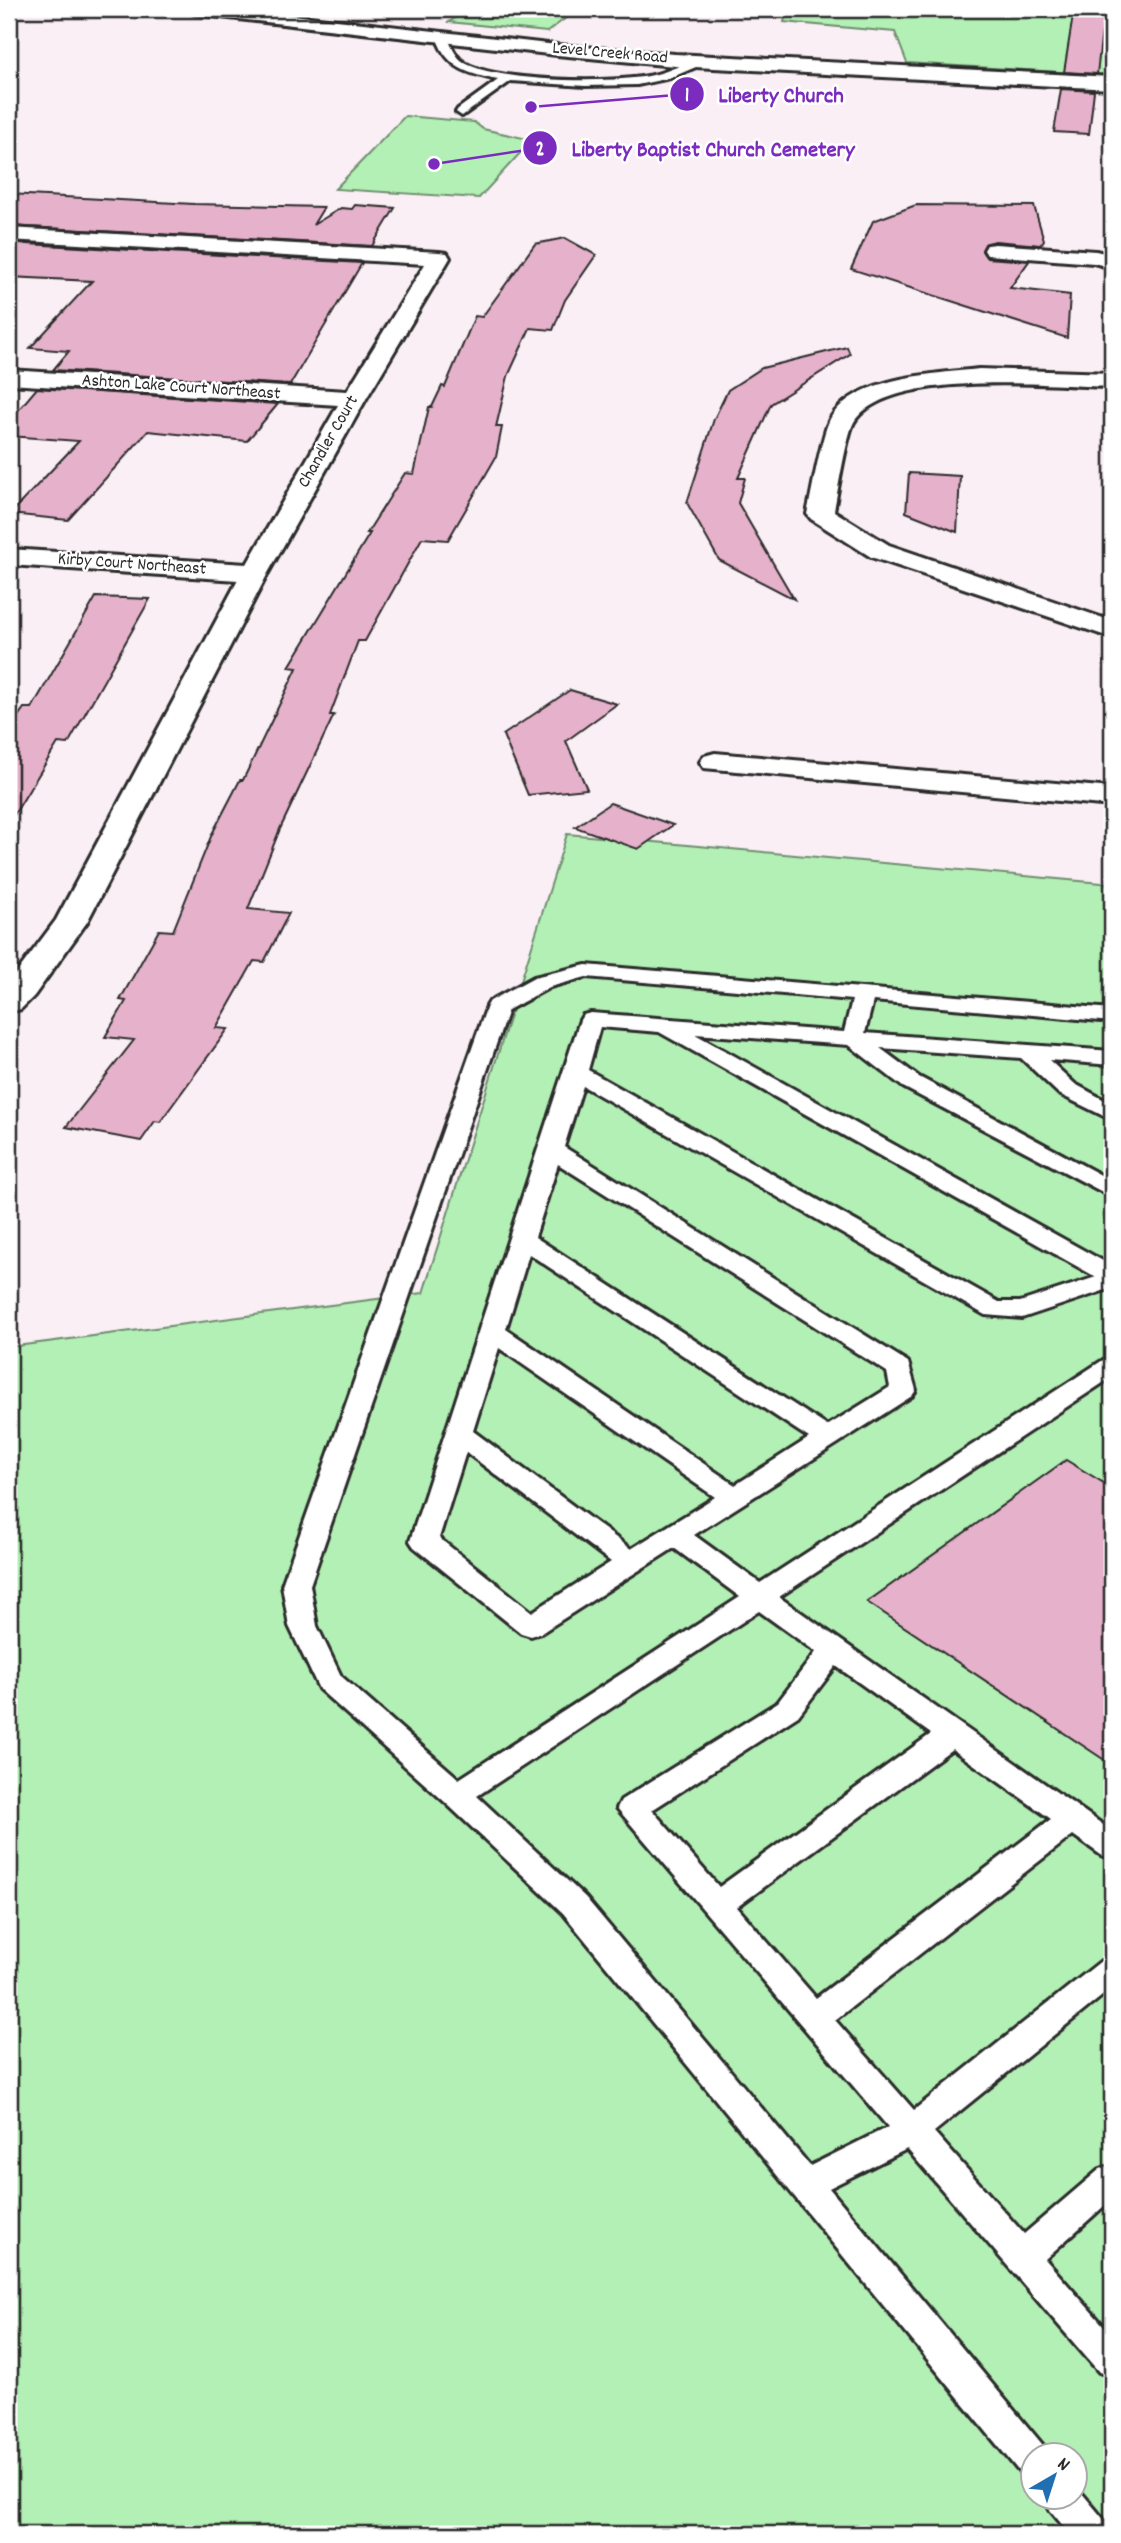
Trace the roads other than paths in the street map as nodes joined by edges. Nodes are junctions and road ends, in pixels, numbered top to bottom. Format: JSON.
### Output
{"nodes":[{"id":1,"x":194,"y":9,"type":"edge"},
{"id":2,"x":215,"y":10,"type":"edge"},
{"id":3,"x":443,"y":39,"type":"junction"},
{"id":4,"x":704,"y":61,"type":"junction"},
{"id":5,"x":509,"y":77,"type":"junction"},
{"id":6,"x":1112,"y":83,"type":"edge"},
{"id":7,"x":462,"y":112,"type":"dead end"},
{"id":8,"x":9,"y":234,"type":"edge"},
{"id":9,"x":995,"y":250,"type":"dead end"},
{"id":10,"x":1112,"y":262,"type":"edge"},
{"id":11,"x":9,"y":377,"type":"edge"},
{"id":12,"x":1112,"y":380,"type":"edge"},
{"id":13,"x":354,"y":399,"type":"junction"},
{"id":14,"x":9,"y":557,"type":"edge"},
{"id":15,"x":255,"y":573,"type":"junction"},
{"id":16,"x":1112,"y":630,"type":"edge"},
{"id":17,"x":715,"y":762,"type":"dead end"},
{"id":18,"x":1112,"y":797,"type":"edge"},
{"id":19,"x":864,"y":993,"type":"junction"},
{"id":20,"x":9,"y":1002,"type":"edge"},
{"id":21,"x":1112,"y":1014,"type":"edge"},
{"id":22,"x":662,"y":1025,"type":"junction"},
{"id":23,"x":853,"y":1038,"type":"junction"},
{"id":24,"x":1026,"y":1051,"type":"junction"},
{"id":25,"x":1112,"y":1058,"type":"edge"},
{"id":26,"x":576,"y":1073,"type":"junction"},
{"id":27,"x":1112,"y":1113,"type":"edge"},
{"id":28,"x":551,"y":1149,"type":"junction"},
{"id":29,"x":1112,"y":1190,"type":"edge"},
{"id":30,"x":522,"y":1239,"type":"junction"},
{"id":31,"x":1112,"y":1278,"type":"edge"},
{"id":32,"x":492,"y":1331,"type":"junction"},
{"id":33,"x":1112,"y":1366,"type":"edge"},
{"id":34,"x":459,"y":1434,"type":"junction"},
{"id":35,"x":827,"y":1438,"type":"junction"},
{"id":36,"x":734,"y":1497,"type":"junction"},
{"id":37,"x":676,"y":1535,"type":"junction"},
{"id":38,"x":631,"y":1563,"type":"junction"},
{"id":39,"x":759,"y":1597,"type":"junction"},
{"id":40,"x":833,"y":1650,"type":"junction"},
{"id":41,"x":951,"y":1734,"type":"junction"},
{"id":42,"x":457,"y":1795,"type":"junction"},
{"id":43,"x":1072,"y":1819,"type":"junction"},
{"id":44,"x":1112,"y":1847,"type":"edge"},
{"id":45,"x":716,"y":1906,"type":"junction"},
{"id":46,"x":1112,"y":1970,"type":"edge"},
{"id":47,"x":814,"y":2018,"type":"junction"},
{"id":48,"x":912,"y":2132,"type":"junction"},
{"id":49,"x":1112,"y":2179,"type":"edge"},
{"id":50,"x":805,"y":2184,"type":"junction"},
{"id":51,"x":1022,"y":2257,"type":"junction"},
{"id":52,"x":1112,"y":2361,"type":"edge"},
{"id":53,"x":1020,"y":2445,"type":"edge"},
{"id":54,"x":1075,"y":2512,"type":"edge"},
{"id":55,"x":1093,"y":2534,"type":"edge"}],
"edges":[{"from":1,"to":2,"type":"street","name":"Level Creek Road"},
{"from":2,"to":3,"type":"street","name":"Level Creek Road"},
{"from":3,"to":4,"type":"street","name":"Level Creek Road"},
{"from":3,"to":5,"type":"lane"},
{"from":4,"to":5,"type":"lane"},
{"from":4,"to":6,"type":"street","name":"Level Creek Road"},
{"from":5,"to":7,"type":"lane"},
{"from":8,"to":13,"type":"street","name":"Chandler Court"},
{"from":9,"to":10,"type":"street"},
{"from":11,"to":13,"type":"street","name":"Ashton Lake Court Northeast"},
{"from":12,"to":16,"type":"street"},
{"from":13,"to":15,"type":"street","name":"Chandler Court"},
{"from":14,"to":15,"type":"street","name":"Kirby Court Northeast"},
{"from":15,"to":20,"type":"street","name":"Chandler Court"},
{"from":17,"to":18,"type":"street"},
{"from":19,"to":21,"type":"lane"},
{"from":19,"to":23,"type":"lane"},
{"from":19,"to":42,"type":"lane"},
{"from":22,"to":23,"type":"lane"},
{"from":22,"to":26,"type":"lane"},
{"from":22,"to":31,"type":"lane"},
{"from":23,"to":24,"type":"lane"},
{"from":23,"to":29,"type":"lane"},
{"from":24,"to":25,"type":"lane"},
{"from":24,"to":27,"type":"lane"},
{"from":26,"to":28,"type":"lane"},
{"from":26,"to":31,"type":"lane"},
{"from":28,"to":30,"type":"lane"},
{"from":28,"to":35,"type":"lane"},
{"from":30,"to":32,"type":"lane"},
{"from":30,"to":35,"type":"lane"},
{"from":32,"to":34,"type":"lane"},
{"from":32,"to":36,"type":"lane"},
{"from":33,"to":39,"type":"lane"},
{"from":34,"to":38,"type":"lane"},
{"from":34,"to":38,"type":"lane"},
{"from":35,"to":36,"type":"lane"},
{"from":36,"to":37,"type":"lane"},
{"from":37,"to":38,"type":"lane"},
{"from":37,"to":39,"type":"lane"},
{"from":39,"to":40,"type":"lane"},
{"from":39,"to":42,"type":"lane"},
{"from":40,"to":41,"type":"lane"},
{"from":40,"to":45,"type":"lane"},
{"from":41,"to":43,"type":"lane"},
{"from":41,"to":45,"type":"lane"},
{"from":42,"to":50,"type":"lane"},
{"from":43,"to":44,"type":"lane"},
{"from":43,"to":47,"type":"lane"},
{"from":45,"to":47,"type":"lane"},
{"from":46,"to":48,"type":"lane"},
{"from":47,"to":48,"type":"lane"},
{"from":48,"to":50,"type":"lane"},
{"from":48,"to":51,"type":"lane"},
{"from":49,"to":51,"type":"lane"},
{"from":50,"to":53,"type":"lane"},
{"from":51,"to":52,"type":"lane"},
{"from":54,"to":55,"type":"lane"}]}
